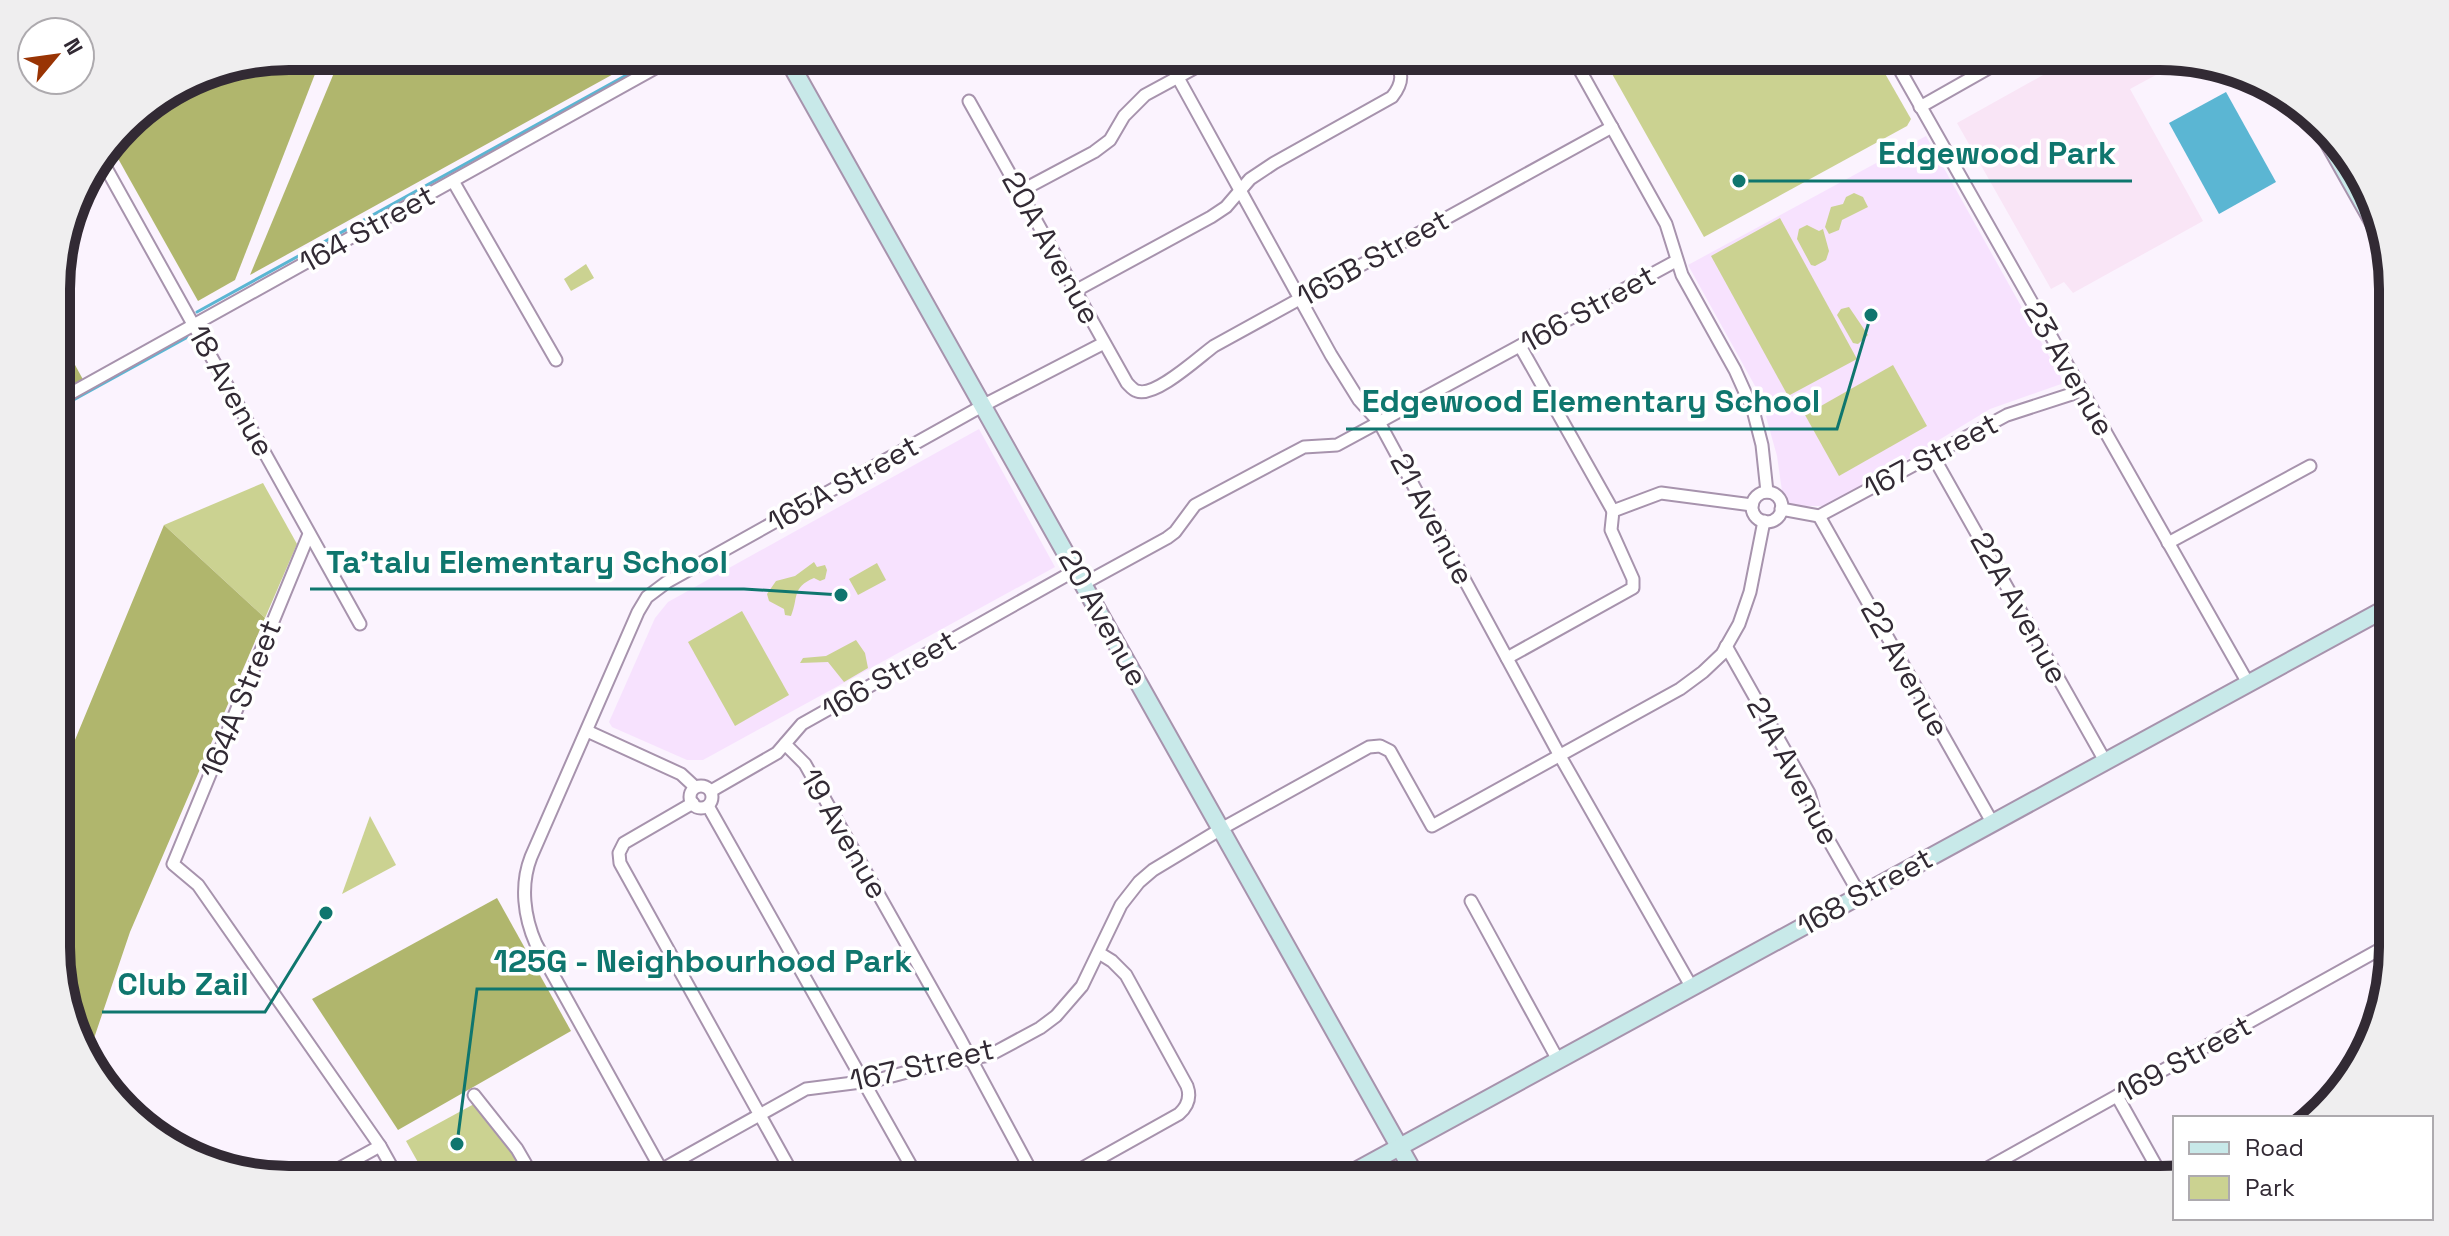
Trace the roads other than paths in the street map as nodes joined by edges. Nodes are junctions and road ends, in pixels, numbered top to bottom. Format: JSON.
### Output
{"nodes":[{"id":1,"x":652,"y":70,"type":"edge"},
{"id":2,"x":794,"y":70,"type":"edge"},
{"id":3,"x":1174,"y":70,"type":"edge"},
{"id":4,"x":1192,"y":70,"type":"edge"},
{"id":5,"x":1400,"y":70,"type":"edge"},
{"id":6,"x":1580,"y":70,"type":"edge"},
{"id":7,"x":1900,"y":70,"type":"edge"},
{"id":8,"x":1985,"y":70,"type":"edge"},
{"id":9,"x":1178,"y":78,"type":"junction"},
{"id":10,"x":969,"y":101,"type":"dead end"},
{"id":11,"x":1920,"y":107,"type":"junction"},
{"id":12,"x":1612,"y":127,"type":"junction"},
{"id":13,"x":106,"y":168,"type":"edge"},
{"id":14,"x":453,"y":181,"type":"junction"},
{"id":15,"x":1240,"y":191,"type":"junction"},
{"id":16,"x":1019,"y":192,"type":"junction"},
{"id":17,"x":1676,"y":261,"type":"junction"},
{"id":18,"x":1075,"y":291,"type":"junction"},
{"id":19,"x":1300,"y":298,"type":"junction"},
{"id":20,"x":194,"y":324,"type":"junction"},
{"id":21,"x":1104,"y":343,"type":"junction"},
{"id":22,"x":1520,"y":346,"type":"junction"},
{"id":23,"x":556,"y":360,"type":"dead end"},
{"id":24,"x":1137,"y":391,"type":"joint"},
{"id":25,"x":2081,"y":391,"type":"junction"},
{"id":26,"x":70,"y":394,"type":"edge"},
{"id":27,"x":984,"y":405,"type":"junction"},
{"id":28,"x":1379,"y":422,"type":"junction"},
{"id":29,"x":1933,"y":456,"type":"junction"},
{"id":30,"x":2310,"y":466,"type":"dead end"},
{"id":31,"x":1767,"y":492,"type":"junction"},
{"id":32,"x":1752,"y":505,"type":"junction"},
{"id":33,"x":1781,"y":509,"type":"junction"},
{"id":34,"x":1613,"y":511,"type":"junction"},
{"id":35,"x":1819,"y":516,"type":"junction"},
{"id":36,"x":1764,"y":521,"type":"junction"},
{"id":37,"x":309,"y":534,"type":"junction"},
{"id":38,"x":2168,"y":543,"type":"junction"},
{"id":39,"x":1080,"y":577,"type":"junction"},
{"id":40,"x":2379,"y":612,"type":"edge"},
{"id":41,"x":360,"y":624,"type":"dead end"},
{"id":42,"x":1726,"y":646,"type":"junction"},
{"id":43,"x":1507,"y":658,"type":"junction"},
{"id":44,"x":2248,"y":683,"type":"junction"},
{"id":45,"x":587,"y":731,"type":"junction"},
{"id":46,"x":785,"y":744,"type":"junction"},
{"id":47,"x":1560,"y":756,"type":"junction"},
{"id":48,"x":2105,"y":761,"type":"junction"},
{"id":49,"x":695,"y":787,"type":"junction"},
{"id":50,"x":711,"y":791,"type":"junction"},
{"id":51,"x":693,"y":803,"type":"junction"},
{"id":52,"x":708,"y":806,"type":"junction"},
{"id":53,"x":1992,"y":822,"type":"junction"},
{"id":54,"x":1221,"y":829,"type":"junction"},
{"id":55,"x":1860,"y":895,"type":"junction"},
{"id":56,"x":1471,"y":901,"type":"dead end"},
{"id":57,"x":2379,"y":950,"type":"edge"},
{"id":58,"x":1099,"y":953,"type":"junction"},
{"id":59,"x":1691,"y":986,"type":"junction"},
{"id":60,"x":970,"y":1059,"type":"junction"},
{"id":61,"x":1558,"y":1060,"type":"junction"},
{"id":62,"x":863,"y":1082,"type":"junction"},
{"id":63,"x":474,"y":1095,"type":"dead end"},
{"id":64,"x":2117,"y":1096,"type":"junction"},
{"id":65,"x":759,"y":1114,"type":"junction"},
{"id":66,"x":380,"y":1146,"type":"junction"},
{"id":67,"x":1399,"y":1146,"type":"junction"},
{"id":68,"x":344,"y":1166,"type":"edge"},
{"id":69,"x":391,"y":1166,"type":"edge"},
{"id":70,"x":527,"y":1166,"type":"edge"},
{"id":71,"x":659,"y":1166,"type":"edge"},
{"id":72,"x":678,"y":1166,"type":"edge"},
{"id":73,"x":788,"y":1166,"type":"edge"},
{"id":74,"x":911,"y":1166,"type":"edge"},
{"id":75,"x":1028,"y":1166,"type":"edge"},
{"id":76,"x":1086,"y":1166,"type":"edge"},
{"id":77,"x":1364,"y":1166,"type":"edge"},
{"id":78,"x":1410,"y":1166,"type":"edge"},
{"id":79,"x":1991,"y":1166,"type":"edge"},
{"id":80,"x":2156,"y":1166,"type":"edge"}],
"edges":[{"from":1,"to":14,"type":"street","name":"164 Street"},
{"from":2,"to":27,"type":"main road","name":"20 Avenue"},
{"from":3,"to":9,"type":"street","name":"21 Avenue"},
{"from":4,"to":9,"type":"street"},
{"from":5,"to":15,"type":"street"},
{"from":6,"to":12,"type":"street"},
{"from":7,"to":11,"type":"street","name":"23 Avenue"},
{"from":8,"to":11,"type":"street"},
{"from":9,"to":15,"type":"street","name":"21 Avenue"},
{"from":9,"to":16,"type":"street"},
{"from":10,"to":16,"type":"street","name":"20A Avenue"},
{"from":11,"to":25,"type":"street","name":"23 Avenue"},
{"from":12,"to":17,"type":"street"},
{"from":12,"to":19,"type":"street","name":"165B Street"},
{"from":13,"to":20,"type":"street","name":"18 Avenue"},
{"from":14,"to":20,"type":"street","name":"164 Street"},
{"from":14,"to":23,"type":"street"},
{"from":15,"to":18,"type":"street"},
{"from":15,"to":19,"type":"street","name":"21 Avenue"},
{"from":16,"to":18,"type":"street","name":"20A Avenue"},
{"from":17,"to":22,"type":"street","name":"166 Street"},
{"from":17,"to":31,"type":"street"},
{"from":18,"to":21,"type":"street","name":"20A Avenue"},
{"from":19,"to":24,"type":"street","name":"165B Street"},
{"from":19,"to":28,"type":"street","name":"21 Avenue"},
{"from":20,"to":26,"type":"street","name":"164 Street"},
{"from":20,"to":37,"type":"street","name":"18 Avenue"},
{"from":21,"to":24,"type":"street","name":"20A Avenue"},
{"from":21,"to":27,"type":"street","name":"165A Street"},
{"from":22,"to":28,"type":"street","name":"166 Street"},
{"from":22,"to":34,"type":"street"},
{"from":25,"to":29,"type":"street","name":"167 Street"},
{"from":25,"to":38,"type":"street","name":"23 Avenue"},
{"from":27,"to":39,"type":"main road","name":"20 Avenue"},
{"from":27,"to":45,"type":"street","name":"165A Street"},
{"from":28,"to":39,"type":"street","name":"166 Street"},
{"from":28,"to":43,"type":"street","name":"21 Avenue"},
{"from":29,"to":35,"type":"street","name":"167 Street"},
{"from":29,"to":48,"type":"street","name":"22A Avenue"},
{"from":30,"to":38,"type":"street"},
{"from":31,"to":32,"type":"street"},
{"from":31,"to":33,"type":"street"},
{"from":32,"to":34,"type":"street"},
{"from":32,"to":36,"type":"street"},
{"from":33,"to":35,"type":"street"},
{"from":33,"to":36,"type":"street"},
{"from":34,"to":43,"type":"street"},
{"from":35,"to":53,"type":"street","name":"22 Avenue"},
{"from":36,"to":42,"type":"street"},
{"from":37,"to":41,"type":"street","name":"18 Avenue"},
{"from":37,"to":66,"type":"street","name":"164A Street"},
{"from":38,"to":44,"type":"street","name":"23 Avenue"},
{"from":39,"to":46,"type":"street","name":"166 Street"},
{"from":39,"to":54,"type":"main road","name":"20 Avenue"},
{"from":40,"to":44,"type":"main road","name":"168 Street"},
{"from":42,"to":47,"type":"street"},
{"from":42,"to":55,"type":"street","name":"21A Avenue"},
{"from":43,"to":47,"type":"street","name":"21 Avenue"},
{"from":44,"to":48,"type":"main road","name":"168 Street"},
{"from":45,"to":49,"type":"street"},
{"from":45,"to":71,"type":"street","name":"165A Street"},
{"from":46,"to":50,"type":"street","name":"166 Street"},
{"from":46,"to":60,"type":"street","name":"19 Avenue"},
{"from":47,"to":54,"type":"street","name":"167 Street"},
{"from":47,"to":59,"type":"street","name":"21 Avenue"},
{"from":48,"to":53,"type":"main road","name":"168 Street"},
{"from":49,"to":50,"type":"street"},
{"from":49,"to":51,"type":"street"},
{"from":50,"to":52,"type":"street"},
{"from":51,"to":52,"type":"street"},
{"from":51,"to":65,"type":"street"},
{"from":52,"to":62,"type":"street"},
{"from":53,"to":55,"type":"main road","name":"168 Street"},
{"from":54,"to":58,"type":"street","name":"167 Street"},
{"from":54,"to":67,"type":"main road","name":"20 Avenue"},
{"from":55,"to":59,"type":"main road","name":"168 Street"},
{"from":56,"to":61,"type":"street"},
{"from":57,"to":64,"type":"street","name":"169 Street"},
{"from":58,"to":60,"type":"street","name":"167 Street"},
{"from":58,"to":76,"type":"street"},
{"from":59,"to":61,"type":"main road","name":"168 Street"},
{"from":60,"to":62,"type":"street","name":"167 Street"},
{"from":60,"to":75,"type":"street","name":"19 Avenue"},
{"from":61,"to":67,"type":"main road","name":"168 Street"},
{"from":62,"to":65,"type":"street","name":"167 Street"},
{"from":62,"to":74,"type":"street"},
{"from":63,"to":70,"type":"street"},
{"from":64,"to":79,"type":"street","name":"169 Street"},
{"from":64,"to":80,"type":"street"},
{"from":65,"to":72,"type":"street","name":"167 Street"},
{"from":65,"to":73,"type":"street"},
{"from":66,"to":68,"type":"street"},
{"from":66,"to":69,"type":"street"},
{"from":67,"to":77,"type":"main road","name":"168 Street"},
{"from":67,"to":78,"type":"main road","name":"20 Avenue"}]}
